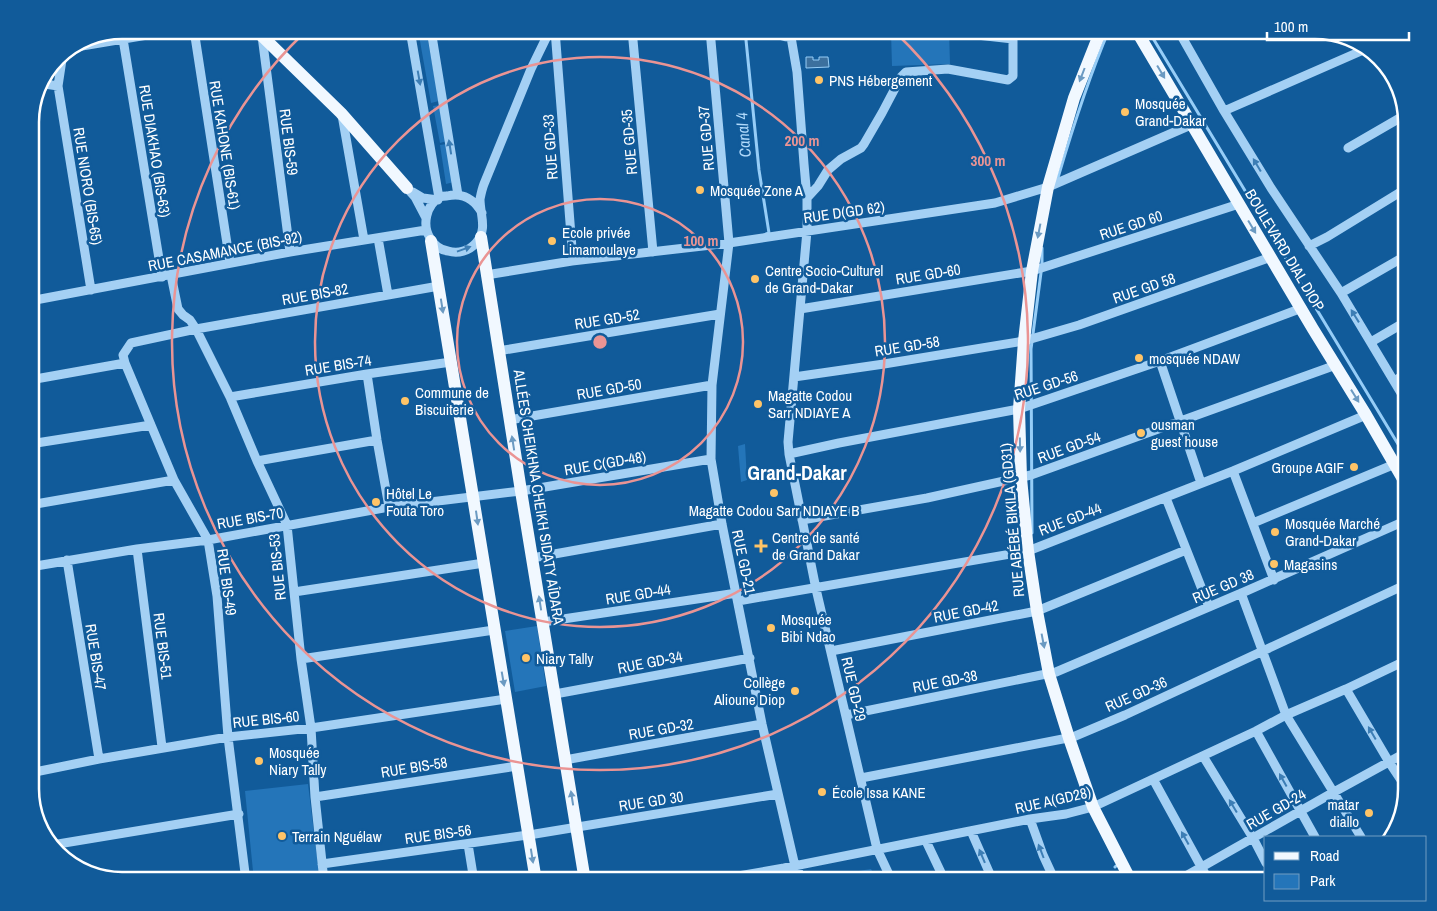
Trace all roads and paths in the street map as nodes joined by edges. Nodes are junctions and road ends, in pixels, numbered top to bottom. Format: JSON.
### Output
{"nodes":[{"id":1,"x":125,"y":39,"type":"edge"},
{"id":2,"x":195,"y":39,"type":"edge"},
{"id":3,"x":258,"y":39,"type":"edge"},
{"id":4,"x":263,"y":39,"type":"edge"},
{"id":5,"x":411,"y":39,"type":"edge"},
{"id":6,"x":433,"y":39,"type":"edge"},
{"id":7,"x":546,"y":39,"type":"edge"},
{"id":8,"x":556,"y":39,"type":"edge"},
{"id":9,"x":633,"y":39,"type":"edge"},
{"id":10,"x":711,"y":39,"type":"edge"},
{"id":11,"x":791,"y":39,"type":"edge"},
{"id":12,"x":1013,"y":39,"type":"edge"},
{"id":13,"x":1097,"y":39,"type":"edge"},
{"id":14,"x":1141,"y":39,"type":"edge"},
{"id":15,"x":1183,"y":39,"type":"edge"},
{"id":16,"x":1359,"y":52,"type":"edge"},
{"id":17,"x":61,"y":65,"type":"edge"},
{"id":18,"x":47,"y":84,"type":"edge"},
{"id":19,"x":58,"y":86,"type":"junction"},
{"id":20,"x":1224,"y":111,"type":"junction"},
{"id":21,"x":341,"y":112,"type":"junction"},
{"id":22,"x":1398,"y":119,"type":"edge"},
{"id":23,"x":1193,"y":124,"type":"junction"},
{"id":24,"x":1348,"y":148,"type":"dead end"},
{"id":25,"x":484,"y":184,"type":"junction"},
{"id":26,"x":1048,"y":187,"type":"junction"},
{"id":27,"x":407,"y":188,"type":"junction"},
{"id":28,"x":1398,"y":194,"type":"edge"},
{"id":29,"x":462,"y":196,"type":"junction"},
{"id":30,"x":807,"y":198,"type":"junction"},
{"id":31,"x":438,"y":199,"type":"junction"},
{"id":32,"x":1239,"y":204,"type":"junction"},
{"id":33,"x":482,"y":213,"type":"junction"},
{"id":34,"x":426,"y":218,"type":"junction"},
{"id":35,"x":806,"y":231,"type":"junction"},
{"id":36,"x":429,"y":235,"type":"junction"},
{"id":37,"x":481,"y":237,"type":"junction"},
{"id":38,"x":378,"y":238,"type":"junction"},
{"id":39,"x":364,"y":240,"type":"junction"},
{"id":40,"x":729,"y":243,"type":"junction"},
{"id":41,"x":1309,"y":246,"type":"junction"},
{"id":42,"x":290,"y":252,"type":"junction"},
{"id":43,"x":653,"y":252,"type":"junction"},
{"id":44,"x":1271,"y":257,"type":"junction"},
{"id":45,"x":1398,"y":260,"type":"edge"},
{"id":46,"x":572,"y":261,"type":"junction"},
{"id":47,"x":230,"y":263,"type":"junction"},
{"id":48,"x":1032,"y":271,"type":"junction"},
{"id":49,"x":486,"y":275,"type":"junction"},
{"id":50,"x":166,"y":276,"type":"junction"},
{"id":51,"x":439,"y":286,"type":"junction"},
{"id":52,"x":90,"y":290,"type":"junction"},
{"id":53,"x":1341,"y":293,"type":"junction"},
{"id":54,"x":388,"y":295,"type":"junction"},
{"id":55,"x":39,"y":299,"type":"edge"},
{"id":56,"x":800,"y":308,"type":"junction"},
{"id":57,"x":1302,"y":308,"type":"junction"},
{"id":58,"x":720,"y":314,"type":"junction"},
{"id":59,"x":1398,"y":326,"type":"edge"},
{"id":60,"x":196,"y":329,"type":"junction"},
{"id":61,"x":1024,"y":340,"type":"junction"},
{"id":62,"x":1371,"y":342,"type":"junction"},
{"id":63,"x":498,"y":351,"type":"junction"},
{"id":64,"x":1160,"y":361,"type":"junction"},
{"id":65,"x":451,"y":362,"type":"junction"},
{"id":66,"x":125,"y":363,"type":"junction"},
{"id":67,"x":1336,"y":365,"type":"junction"},
{"id":68,"x":367,"y":374,"type":"junction"},
{"id":69,"x":794,"y":377,"type":"junction"},
{"id":70,"x":39,"y":378,"type":"edge"},
{"id":71,"x":1398,"y":379,"type":"edge"},
{"id":72,"x":1394,"y":381,"type":"junction"},
{"id":73,"x":712,"y":385,"type":"junction"},
{"id":74,"x":1398,"y":388,"type":"edge"},
{"id":75,"x":230,"y":397,"type":"junction"},
{"id":76,"x":1019,"y":409,"type":"junction"},
{"id":77,"x":1366,"y":415,"type":"junction"},
{"id":78,"x":509,"y":420,"type":"junction"},
{"id":79,"x":1179,"y":422,"type":"junction"},
{"id":80,"x":151,"y":425,"type":"junction"},
{"id":81,"x":377,"y":440,"type":"junction"},
{"id":82,"x":39,"y":443,"type":"edge"},
{"id":83,"x":789,"y":454,"type":"junction"},
{"id":84,"x":711,"y":458,"type":"junction"},
{"id":85,"x":257,"y":462,"type":"junction"},
{"id":86,"x":1395,"y":464,"type":"junction"},
{"id":87,"x":1398,"y":470,"type":"edge"},
{"id":88,"x":1233,"y":471,"type":"junction"},
{"id":89,"x":1021,"y":478,"type":"junction"},
{"id":90,"x":174,"y":480,"type":"junction"},
{"id":91,"x":1201,"y":483,"type":"junction"},
{"id":92,"x":519,"y":492,"type":"junction"},
{"id":93,"x":477,"y":496,"type":"junction"},
{"id":94,"x":1166,"y":498,"type":"junction"},
{"id":95,"x":39,"y":503,"type":"edge"},
{"id":96,"x":389,"y":506,"type":"junction"},
{"id":97,"x":802,"y":520,"type":"junction"},
{"id":98,"x":1253,"y":523,"type":"junction"},
{"id":99,"x":722,"y":524,"type":"junction"},
{"id":100,"x":1398,"y":524,"type":"edge"},
{"id":101,"x":287,"y":526,"type":"junction"},
{"id":102,"x":208,"y":540,"type":"junction"},
{"id":103,"x":136,"y":549,"type":"junction"},
{"id":104,"x":1186,"y":550,"type":"junction"},
{"id":105,"x":1028,"y":551,"type":"junction"},
{"id":106,"x":532,"y":558,"type":"junction"},
{"id":107,"x":66,"y":560,"type":"junction"},
{"id":108,"x":484,"y":563,"type":"junction"},
{"id":109,"x":39,"y":564,"type":"edge"},
{"id":110,"x":1274,"y":580,"type":"junction"},
{"id":111,"x":1398,"y":588,"type":"edge"},
{"id":112,"x":816,"y":589,"type":"junction"},
{"id":113,"x":294,"y":592,"type":"junction"},
{"id":114,"x":1241,"y":593,"type":"junction"},
{"id":115,"x":737,"y":597,"type":"junction"},
{"id":116,"x":1208,"y":607,"type":"junction"},
{"id":117,"x":1037,"y":611,"type":"junction"},
{"id":118,"x":543,"y":622,"type":"junction"},
{"id":119,"x":494,"y":630,"type":"junction"},
{"id":120,"x":1262,"y":650,"type":"junction"},
{"id":121,"x":831,"y":651,"type":"junction"},
{"id":122,"x":750,"y":658,"type":"junction"},
{"id":123,"x":301,"y":659,"type":"junction"},
{"id":124,"x":1398,"y":665,"type":"edge"},
{"id":125,"x":1049,"y":674,"type":"junction"},
{"id":126,"x":1346,"y":690,"type":"junction"},
{"id":127,"x":554,"y":694,"type":"junction"},
{"id":128,"x":506,"y":699,"type":"junction"},
{"id":129,"x":846,"y":715,"type":"junction"},
{"id":130,"x":1286,"y":715,"type":"junction"},
{"id":131,"x":762,"y":724,"type":"junction"},
{"id":132,"x":311,"y":728,"type":"junction"},
{"id":133,"x":1256,"y":731,"type":"junction"},
{"id":134,"x":228,"y":737,"type":"junction"},
{"id":135,"x":1069,"y":738,"type":"junction"},
{"id":136,"x":162,"y":747,"type":"junction"},
{"id":137,"x":1203,"y":756,"type":"junction"},
{"id":138,"x":1398,"y":757,"type":"edge"},
{"id":139,"x":99,"y":759,"type":"junction"},
{"id":140,"x":565,"y":760,"type":"junction"},
{"id":141,"x":1389,"y":762,"type":"junction"},
{"id":142,"x":517,"y":766,"type":"junction"},
{"id":143,"x":39,"y":772,"type":"edge"},
{"id":144,"x":1398,"y":776,"type":"edge"},
{"id":145,"x":861,"y":778,"type":"junction"},
{"id":146,"x":1153,"y":779,"type":"junction"},
{"id":147,"x":1334,"y":792,"type":"junction"},
{"id":148,"x":778,"y":794,"type":"junction"},
{"id":149,"x":315,"y":797,"type":"junction"},
{"id":150,"x":1093,"y":807,"type":"junction"},
{"id":151,"x":1300,"y":811,"type":"junction"},
{"id":152,"x":238,"y":814,"type":"junction"},
{"id":153,"x":1030,"y":820,"type":"junction"},
{"id":154,"x":574,"y":828,"type":"junction"},
{"id":155,"x":972,"y":831,"type":"junction"},
{"id":156,"x":532,"y":835,"type":"junction"},
{"id":157,"x":1315,"y":836,"type":"edge"},
{"id":158,"x":1359,"y":836,"type":"edge"},
{"id":159,"x":1253,"y":838,"type":"junction"},
{"id":160,"x":926,"y":840,"type":"junction"},
{"id":161,"x":468,"y":844,"type":"junction"},
{"id":162,"x":60,"y":845,"type":"edge"},
{"id":163,"x":877,"y":850,"type":"junction"},
{"id":164,"x":1264,"y":859,"type":"edge"},
{"id":165,"x":322,"y":864,"type":"junction"},
{"id":166,"x":796,"y":866,"type":"junction"},
{"id":167,"x":1201,"y":868,"type":"junction"},
{"id":168,"x":245,"y":872,"type":"edge"},
{"id":169,"x":323,"y":872,"type":"edge"},
{"id":170,"x":473,"y":872,"type":"edge"},
{"id":171,"x":535,"y":872,"type":"edge"},
{"id":172,"x":583,"y":872,"type":"edge"},
{"id":173,"x":761,"y":872,"type":"edge"},
{"id":174,"x":799,"y":872,"type":"edge"},
{"id":175,"x":888,"y":872,"type":"edge"},
{"id":176,"x":940,"y":872,"type":"edge"},
{"id":177,"x":989,"y":872,"type":"edge"},
{"id":178,"x":1052,"y":872,"type":"edge"},
{"id":179,"x":1126,"y":872,"type":"edge"},
{"id":180,"x":1194,"y":872,"type":"edge"},
{"id":181,"x":1203,"y":872,"type":"edge"}],
"edges":[{"from":1,"to":50,"type":"street","name":"RUE DIAKHAO (BIS-63)"},
{"from":2,"to":47,"type":"street","name":"RUE KAHONE (BIS-61)"},
{"from":3,"to":42,"type":"street","name":"RUE BIS-59"},
{"from":4,"to":21,"type":"main road"},
{"from":5,"to":31,"type":"street","one_way":true},
{"from":29,"to":6,"type":"street","one_way":true},
{"from":7,"to":25,"type":"street"},
{"from":8,"to":46,"type":"street","name":"RUE GD-33"},
{"from":9,"to":43,"type":"street","name":"RUE GD-35"},
{"from":10,"to":40,"type":"street","name":"RUE GD-37"},
{"from":11,"to":30,"type":"street","name":"RUE GD-29"},
{"from":12,"to":30,"type":"street"},
{"from":13,"to":26,"type":"main road","name":"RUE ABÉBÉ BIKILA (GD31)","one_way":true},
{"from":14,"to":23,"type":"main road","name":"BOULEVARD DIAL DIOP","one_way":true},
{"from":15,"to":20,"type":"street","name":"BOULEVARD DIAL DIOP"},
{"from":16,"to":20,"type":"street"},
{"from":17,"to":19,"type":"street","name":"RUE NIORO (BIS-65)"},
{"from":18,"to":19,"type":"street"},
{"from":19,"to":52,"type":"street","name":"RUE NIORO (BIS-65)"},
{"from":41,"to":20,"type":"street","name":"BOULEVARD DIAL DIOP","one_way":true},
{"from":21,"to":27,"type":"main road"},
{"from":21,"to":39,"type":"street"},
{"from":22,"to":24,"type":"street"},
{"from":23,"to":26,"type":"street","name":"RUE D(GD 62)"},
{"from":23,"to":32,"type":"main road","name":"BOULEVARD DIAL DIOP"},
{"from":25,"to":29,"type":"street"},
{"from":25,"to":33,"type":"street"},
{"from":26,"to":35,"type":"street","name":"RUE D(GD 62)"},
{"from":26,"to":48,"type":"main road","name":"RUE ABÉBÉ BIKILA (GD31)","one_way":true},
{"from":27,"to":31,"type":"street"},
{"from":27,"to":34,"type":"street"},
{"from":28,"to":41,"type":"street"},
{"from":29,"to":31,"type":"street"},
{"from":29,"to":33,"type":"street"},
{"from":30,"to":35,"type":"street","name":"RUE GD-29"},
{"from":31,"to":34,"type":"street"},
{"from":32,"to":44,"type":"main road","name":"BOULEVARD DIAL DIOP","one_way":true},
{"from":32,"to":48,"type":"street","name":"RUE GD 60"},
{"from":33,"to":37,"type":"street"},
{"from":34,"to":36,"type":"street"},
{"from":35,"to":40,"type":"street","name":"RUE D(GD 62)"},
{"from":35,"to":56,"type":"street","name":"RUE GD-29"},
{"from":36,"to":37,"type":"street","one_way":true},
{"from":36,"to":38,"type":"street","name":"RUE CASAMANCE (BIS-92)"},
{"from":36,"to":51,"type":"main road"},
{"from":37,"to":49,"type":"main road","name":"ALLÉES CHEIKHNA CHEIKH SIDATY AÎDARA"},
{"from":38,"to":39,"type":"street","name":"RUE CASAMANCE (BIS-92)"},
{"from":38,"to":54,"type":"street"},
{"from":39,"to":42,"type":"street","name":"RUE CASAMANCE (BIS-92)"},
{"from":40,"to":43,"type":"street","name":"RUE D(GD 62)"},
{"from":40,"to":58,"type":"street","name":"RUE GD-21"},
{"from":41,"to":53,"type":"street","name":"BOULEVARD DIAL DIOP"},
{"from":42,"to":47,"type":"street","name":"RUE CASAMANCE (BIS-92)"},
{"from":43,"to":46,"type":"street","name":"RUE D(GD 62)"},
{"from":44,"to":57,"type":"main road","name":"BOULEVARD DIAL DIOP"},
{"from":44,"to":61,"type":"street","name":"RUE GD 58"},
{"from":45,"to":53,"type":"street"},
{"from":46,"to":49,"type":"street","name":"RUE D(GD 62)"},
{"from":47,"to":50,"type":"street","name":"RUE CASAMANCE (BIS-92)"},
{"from":48,"to":56,"type":"street","name":"RUE GD-60"},
{"from":48,"to":61,"type":"main road","name":"RUE ABÉBÉ BIKILA (GD31)"},
{"from":49,"to":63,"type":"main road","name":"ALLÉES CHEIKHNA CHEIKH SIDATY AÎDARA"},
{"from":50,"to":52,"type":"street","name":"RUE CASAMANCE (BIS-92)"},
{"from":50,"to":60,"type":"street","name":"RUE BIS-53"},
{"from":51,"to":54,"type":"street","name":"RUE BIS-82"},
{"from":51,"to":65,"type":"main road","one_way":true},
{"from":52,"to":55,"type":"street","name":"RUE CASAMANCE (BIS-92)"},
{"from":62,"to":53,"type":"street","name":"BOULEVARD DIAL DIOP","one_way":true},
{"from":54,"to":60,"type":"street","name":"RUE BIS-82"},
{"from":56,"to":69,"type":"street","name":"RUE GD-29"},
{"from":57,"to":64,"type":"street","name":"RUE GD-56"},
{"from":57,"to":67,"type":"main road","name":"BOULEVARD DIAL DIOP"},
{"from":58,"to":63,"type":"street","name":"RUE GD-52"},
{"from":58,"to":73,"type":"street","name":"RUE GD-21"},
{"from":59,"to":62,"type":"street"},
{"from":60,"to":66,"type":"street"},
{"from":60,"to":75,"type":"street","name":"RUE BIS-53"},
{"from":61,"to":69,"type":"street","name":"RUE GD-58"},
{"from":61,"to":76,"type":"main road","name":"RUE ABÉBÉ BIKILA (GD31)"},
{"from":62,"to":72,"type":"street","name":"BOULEVARD DIAL DIOP"},
{"from":63,"to":78,"type":"main road","name":"ALLÉES CHEIKHNA CHEIKH SIDATY AÎDARA"},
{"from":64,"to":76,"type":"street","name":"RUE GD-56"},
{"from":64,"to":79,"type":"street"},
{"from":65,"to":68,"type":"street","name":"RUE BIS-74"},
{"from":65,"to":93,"type":"main road"},
{"from":66,"to":70,"type":"street"},
{"from":66,"to":80,"type":"street","name":"RUE BIS-49"},
{"from":67,"to":77,"type":"main road","name":"BOULEVARD DIAL DIOP","one_way":true},
{"from":67,"to":79,"type":"street","name":"RUE GD-54"},
{"from":68,"to":75,"type":"street","name":"RUE BIS-74"},
{"from":68,"to":81,"type":"street"},
{"from":69,"to":83,"type":"street","name":"RUE GD-29"},
{"from":71,"to":72,"type":"street"},
{"from":72,"to":74,"type":"street","name":"BOULEVARD DIAL DIOP"},
{"from":73,"to":78,"type":"street","name":"RUE GD-50"},
{"from":73,"to":84,"type":"street","name":"RUE GD-21"},
{"from":75,"to":85,"type":"street","name":"RUE BIS-53"},
{"from":76,"to":83,"type":"street","name":"RUE GD-56"},
{"from":76,"to":89,"type":"main road","name":"RUE ABÉBÉ BIKILA (GD31)","one_way":true},
{"from":77,"to":86,"type":"main road","name":"BOULEVARD DIAL DIOP"},
{"from":77,"to":88,"type":"street","name":"RUE GD-44"},
{"from":92,"to":78,"type":"main road","name":"ALLÉES CHEIKHNA CHEIKH SIDATY AÎDARA","one_way":true},
{"from":79,"to":89,"type":"street","name":"RUE GD-54"},
{"from":79,"to":91,"type":"street"},
{"from":80,"to":82,"type":"street"},
{"from":80,"to":90,"type":"street","name":"RUE BIS-49"},
{"from":81,"to":85,"type":"street"},
{"from":81,"to":96,"type":"street"},
{"from":83,"to":97,"type":"street","name":"RUE GD-29"},
{"from":84,"to":92,"type":"street","name":"RUE C(GD-48)"},
{"from":84,"to":99,"type":"street","name":"RUE GD-21"},
{"from":85,"to":101,"type":"street","name":"RUE BIS-53"},
{"from":86,"to":87,"type":"main road","name":"BOULEVARD DIAL DIOP"},
{"from":86,"to":98,"type":"street"},
{"from":88,"to":91,"type":"street","name":"RUE GD-44"},
{"from":88,"to":98,"type":"street"},
{"from":89,"to":97,"type":"street","name":"RUE GD-54"},
{"from":89,"to":105,"type":"main road","name":"RUE ABÉBÉ BIKILA (GD31)"},
{"from":90,"to":95,"type":"street"},
{"from":90,"to":102,"type":"street","name":"RUE BIS-49"},
{"from":91,"to":94,"type":"street","name":"RUE GD-44"},
{"from":92,"to":93,"type":"street","name":"RUE C(GD-48)"},
{"from":92,"to":106,"type":"main road","name":"ALLÉES CHEIKHNA CHEIKH SIDATY AÎDARA"},
{"from":93,"to":96,"type":"street","name":"RUE BIS-70"},
{"from":93,"to":108,"type":"main road","one_way":true},
{"from":94,"to":104,"type":"street"},
{"from":94,"to":105,"type":"street","name":"RUE GD-44"},
{"from":96,"to":101,"type":"street","name":"RUE BIS-70"},
{"from":97,"to":112,"type":"street","name":"RUE GD-29"},
{"from":98,"to":110,"type":"street"},
{"from":99,"to":106,"type":"street"},
{"from":99,"to":115,"type":"street","name":"RUE GD-21"},
{"from":100,"to":110,"type":"street","name":"RUE GD 38"},
{"from":101,"to":102,"type":"street","name":"RUE BIS-70"},
{"from":101,"to":113,"type":"street","name":"RUE BIS-53"},
{"from":102,"to":103,"type":"street","name":"RUE BIS-70"},
{"from":102,"to":134,"type":"street","name":"RUE BIS-49"},
{"from":103,"to":107,"type":"street","name":"RUE BIS-70"},
{"from":103,"to":136,"type":"street","name":"RUE BIS-51"},
{"from":104,"to":116,"type":"street"},
{"from":104,"to":117,"type":"street","name":"RUE GD-42"},
{"from":105,"to":112,"type":"street","name":"RUE GD-44"},
{"from":105,"to":117,"type":"main road","name":"RUE ABÉBÉ BIKILA (GD31)"},
{"from":118,"to":106,"type":"main road","name":"ALLÉES CHEIKHNA CHEIKH SIDATY AÎDARA","one_way":true},
{"from":107,"to":109,"type":"street","name":"RUE BIS-70"},
{"from":107,"to":139,"type":"street","name":"RUE BIS-47"},
{"from":108,"to":113,"type":"street"},
{"from":108,"to":119,"type":"main road"},
{"from":110,"to":114,"type":"street","name":"RUE GD 38"},
{"from":111,"to":120,"type":"street","name":"RUE GD-36"},
{"from":112,"to":115,"type":"street","name":"RUE GD-44"},
{"from":112,"to":121,"type":"street","name":"RUE GD-29"},
{"from":113,"to":123,"type":"street","name":"RUE BIS-53"},
{"from":114,"to":116,"type":"street","name":"RUE GD 38"},
{"from":114,"to":120,"type":"street"},
{"from":115,"to":118,"type":"street","name":"RUE GD-44"},
{"from":115,"to":122,"type":"street","name":"RUE GD-21"},
{"from":116,"to":125,"type":"street","name":"RUE GD 38"},
{"from":117,"to":121,"type":"street","name":"RUE GD-42"},
{"from":117,"to":125,"type":"main road","name":"RUE ABÉBÉ BIKILA (GD31)","one_way":true},
{"from":118,"to":127,"type":"main road","name":"ALLÉES CHEIKHNA CHEIKH SIDATY AÎDARA"},
{"from":119,"to":123,"type":"street"},
{"from":119,"to":128,"type":"main road","one_way":true},
{"from":120,"to":130,"type":"street"},
{"from":120,"to":135,"type":"street","name":"RUE GD-36"},
{"from":121,"to":129,"type":"street","name":"RUE GD-29"},
{"from":122,"to":127,"type":"street","name":"RUE GD-34"},
{"from":122,"to":131,"type":"street","name":"RUE GD-21"},
{"from":123,"to":132,"type":"street","name":"RUE BIS-53"},
{"from":124,"to":126,"type":"street","name":"RUE A(GD28)"},
{"from":125,"to":129,"type":"street","name":"RUE GD-38"},
{"from":125,"to":135,"type":"main road","name":"RUE ABÉBÉ BIKILA (GD31)"},
{"from":126,"to":130,"type":"street","name":"RUE A(GD28)"},
{"from":141,"to":126,"type":"street","one_way":true},
{"from":127,"to":140,"type":"main road","name":"ALLÉES CHEIKHNA CHEIKH SIDATY AÎDARA"},
{"from":128,"to":132,"type":"street","name":"RUE BIS-60"},
{"from":128,"to":142,"type":"main road"},
{"from":129,"to":145,"type":"street","name":"RUE GD-29"},
{"from":130,"to":133,"type":"street","name":"RUE A(GD28)"},
{"from":130,"to":147,"type":"street"},
{"from":131,"to":140,"type":"street","name":"RUE GD-32"},
{"from":131,"to":148,"type":"street","name":"RUE GD-21"},
{"from":132,"to":134,"type":"street","name":"RUE BIS-60"},
{"from":132,"to":149,"type":"street","name":"RUE BIS-53"},
{"from":133,"to":137,"type":"street","name":"RUE A(GD28)"},
{"from":151,"to":133,"type":"street","one_way":true},
{"from":134,"to":136,"type":"street","name":"RUE BIS-60"},
{"from":134,"to":152,"type":"street","name":"RUE BIS-49"},
{"from":135,"to":145,"type":"street","name":"RUE GD-36"},
{"from":135,"to":150,"type":"main road","name":"RUE ABÉBÉ BIKILA (GD31)"},
{"from":136,"to":139,"type":"street","name":"RUE BIS-60"},
{"from":137,"to":146,"type":"street","name":"RUE A(GD28)"},
{"from":159,"to":137,"type":"street","one_way":true},
{"from":138,"to":141,"type":"street","name":"RUE GD-24"},
{"from":139,"to":143,"type":"street","name":"RUE BIS-60"},
{"from":154,"to":140,"type":"main road","name":"ALLÉES CHEIKHNA CHEIKH SIDATY AÎDARA","one_way":true},
{"from":141,"to":144,"type":"street"},
{"from":141,"to":147,"type":"street","name":"RUE GD-24"},
{"from":142,"to":149,"type":"street","name":"RUE BIS-58"},
{"from":142,"to":156,"type":"main road"},
{"from":145,"to":163,"type":"street","name":"RUE GD-29"},
{"from":146,"to":150,"type":"street","name":"RUE A(GD28)"},
{"from":167,"to":146,"type":"street","one_way":true},
{"from":147,"to":151,"type":"street","name":"RUE GD-24"},
{"from":147,"to":158,"type":"street"},
{"from":148,"to":154,"type":"street","name":"RUE GD 30"},
{"from":148,"to":166,"type":"street","name":"RUE GD-21"},
{"from":149,"to":165,"type":"street","name":"RUE BIS-53"},
{"from":150,"to":153,"type":"street","name":"RUE A(GD28)"},
{"from":150,"to":179,"type":"main road","name":"RUE ABÉBÉ BIKILA (GD31)"},
{"from":151,"to":157,"type":"street"},
{"from":151,"to":159,"type":"street","name":"RUE GD-24"},
{"from":152,"to":162,"type":"street"},
{"from":152,"to":168,"type":"street","name":"RUE BIS-49"},
{"from":153,"to":155,"type":"street","name":"RUE A(GD28)"},
{"from":178,"to":153,"type":"street","one_way":true},
{"from":154,"to":156,"type":"street","name":"RUE GD 30"},
{"from":154,"to":172,"type":"main road","name":"ALLÉES CHEIKHNA CHEIKH SIDATY AÎDARA"},
{"from":155,"to":160,"type":"street","name":"RUE A(GD28)"},
{"from":177,"to":155,"type":"street","one_way":true},
{"from":156,"to":161,"type":"street","name":"RUE BIS-56"},
{"from":156,"to":171,"type":"main road","one_way":true},
{"from":159,"to":164,"type":"street"},
{"from":159,"to":167,"type":"street","name":"RUE GD-24"},
{"from":160,"to":163,"type":"street","name":"RUE A(GD28)"},
{"from":160,"to":176,"type":"street"},
{"from":161,"to":165,"type":"street","name":"RUE BIS-56"},
{"from":161,"to":170,"type":"street"},
{"from":163,"to":166,"type":"street","name":"RUE A(GD28)"},
{"from":163,"to":175,"type":"street","name":"RUE GD-29"},
{"from":165,"to":169,"type":"street","name":"RUE BIS-53"},
{"from":166,"to":173,"type":"street","name":"RUE A(GD28)"},
{"from":166,"to":174,"type":"street","name":"RUE GD-21"},
{"from":167,"to":180,"type":"street","name":"RUE GD-24"},
{"from":167,"to":181,"type":"street"}]}
